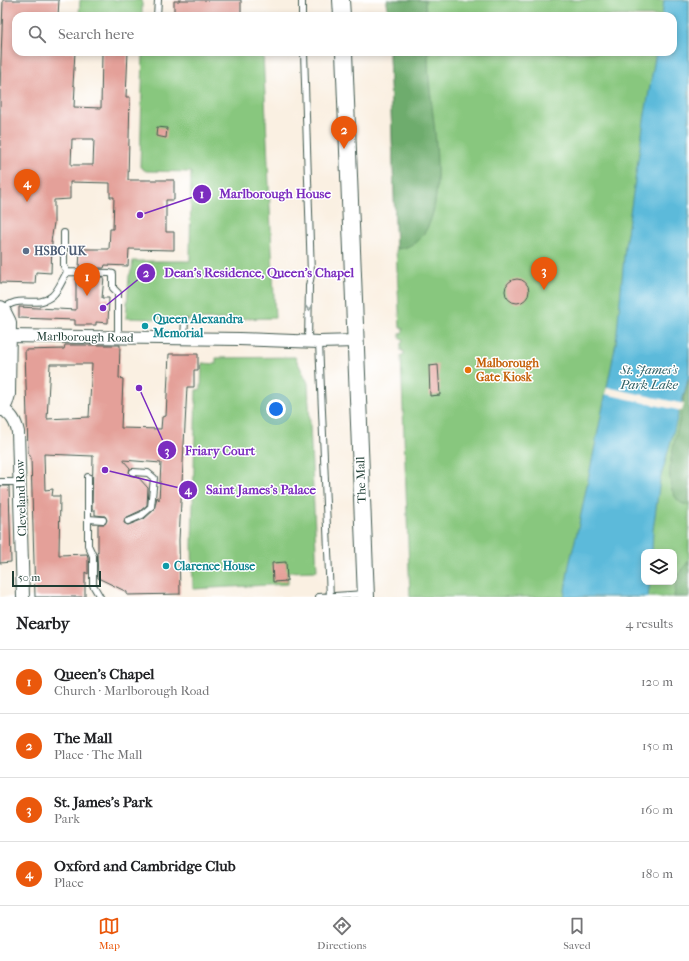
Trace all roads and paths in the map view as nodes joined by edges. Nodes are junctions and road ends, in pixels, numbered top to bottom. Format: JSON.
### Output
{"nodes":[{"id":1,"x":158,"y":0,"type":"edge"},
{"id":2,"x":302,"y":0,"type":"edge"},
{"id":3,"x":341,"y":0,"type":"edge"},
{"id":4,"x":157,"y":12,"type":"edge"},
{"id":5,"x":302,"y":12,"type":"edge"},
{"id":6,"x":342,"y":12,"type":"edge"},
{"id":7,"x":304,"y":56,"type":"edge"},
{"id":8,"x":344,"y":56,"type":"edge"},
{"id":9,"x":64,"y":233,"type":"dead end"},
{"id":10,"x":67,"y":272,"type":"junction"},
{"id":11,"x":1,"y":312,"type":"edge"},
{"id":12,"x":185,"y":320,"type":"dead end"},
{"id":13,"x":6,"y":336,"type":"junction"},
{"id":14,"x":118,"y":338,"type":"junction"},
{"id":15,"x":184,"y":338,"type":"junction"},
{"id":16,"x":356,"y":341,"type":"junction"},
{"id":17,"x":313,"y":342,"type":"junction"},
{"id":18,"x":0,"y":406,"type":"edge"},
{"id":19,"x":133,"y":472,"type":"dead end"},
{"id":20,"x":88,"y":477,"type":"dead end"},
{"id":21,"x":0,"y":482,"type":"edge"},
{"id":22,"x":21,"y":482,"type":"junction"},
{"id":23,"x":88,"y":520,"type":"junction"},
{"id":24,"x":103,"y":520,"type":"dead end"},
{"id":25,"x":128,"y":521,"type":"dead end"},
{"id":26,"x":365,"y":596,"type":"edge"},
{"id":27,"x":24,"y":597,"type":"edge"},
{"id":28,"x":100,"y":597,"type":"edge"},
{"id":29,"x":319,"y":597,"type":"edge"},
{"id":30,"x":330,"y":597,"type":"edge"}],
"edges":[{"from":1,"to":4,"type":"lane"},
{"from":2,"to":5,"type":"lane"},
{"from":3,"to":6,"type":"street"},
{"from":7,"to":17,"type":"lane","one_way":true},
{"from":8,"to":16,"type":"street","name":"The Mall"},
{"from":9,"to":10,"type":"lane"},
{"from":10,"to":11,"type":"lane"},
{"from":10,"to":14,"type":"lane"},
{"from":11,"to":13,"type":"main road"},
{"from":12,"to":15,"type":"lane"},
{"from":13,"to":14,"type":"street","name":"Marlborough Road"},
{"from":13,"to":18,"type":"main road"},
{"from":14,"to":15,"type":"street","name":"Marlborough Road"},
{"from":15,"to":17,"type":"street","name":"Marlborough Road"},
{"from":16,"to":17,"type":"street","name":"Marlborough Road"},
{"from":16,"to":26,"type":"street","name":"The Mall"},
{"from":17,"to":30,"type":"lane"},
{"from":18,"to":22,"type":"street","name":"Cleveland Row"},
{"from":19,"to":25,"type":"lane"},
{"from":20,"to":23,"type":"lane"},
{"from":21,"to":22,"type":"lane"},
{"from":22,"to":27,"type":"street","name":"Cleveland Row"},
{"from":23,"to":24,"type":"lane"},
{"from":23,"to":28,"type":"lane"},
{"from":26,"to":30,"type":"lane"},
{"from":29,"to":30,"type":"lane"}]}
